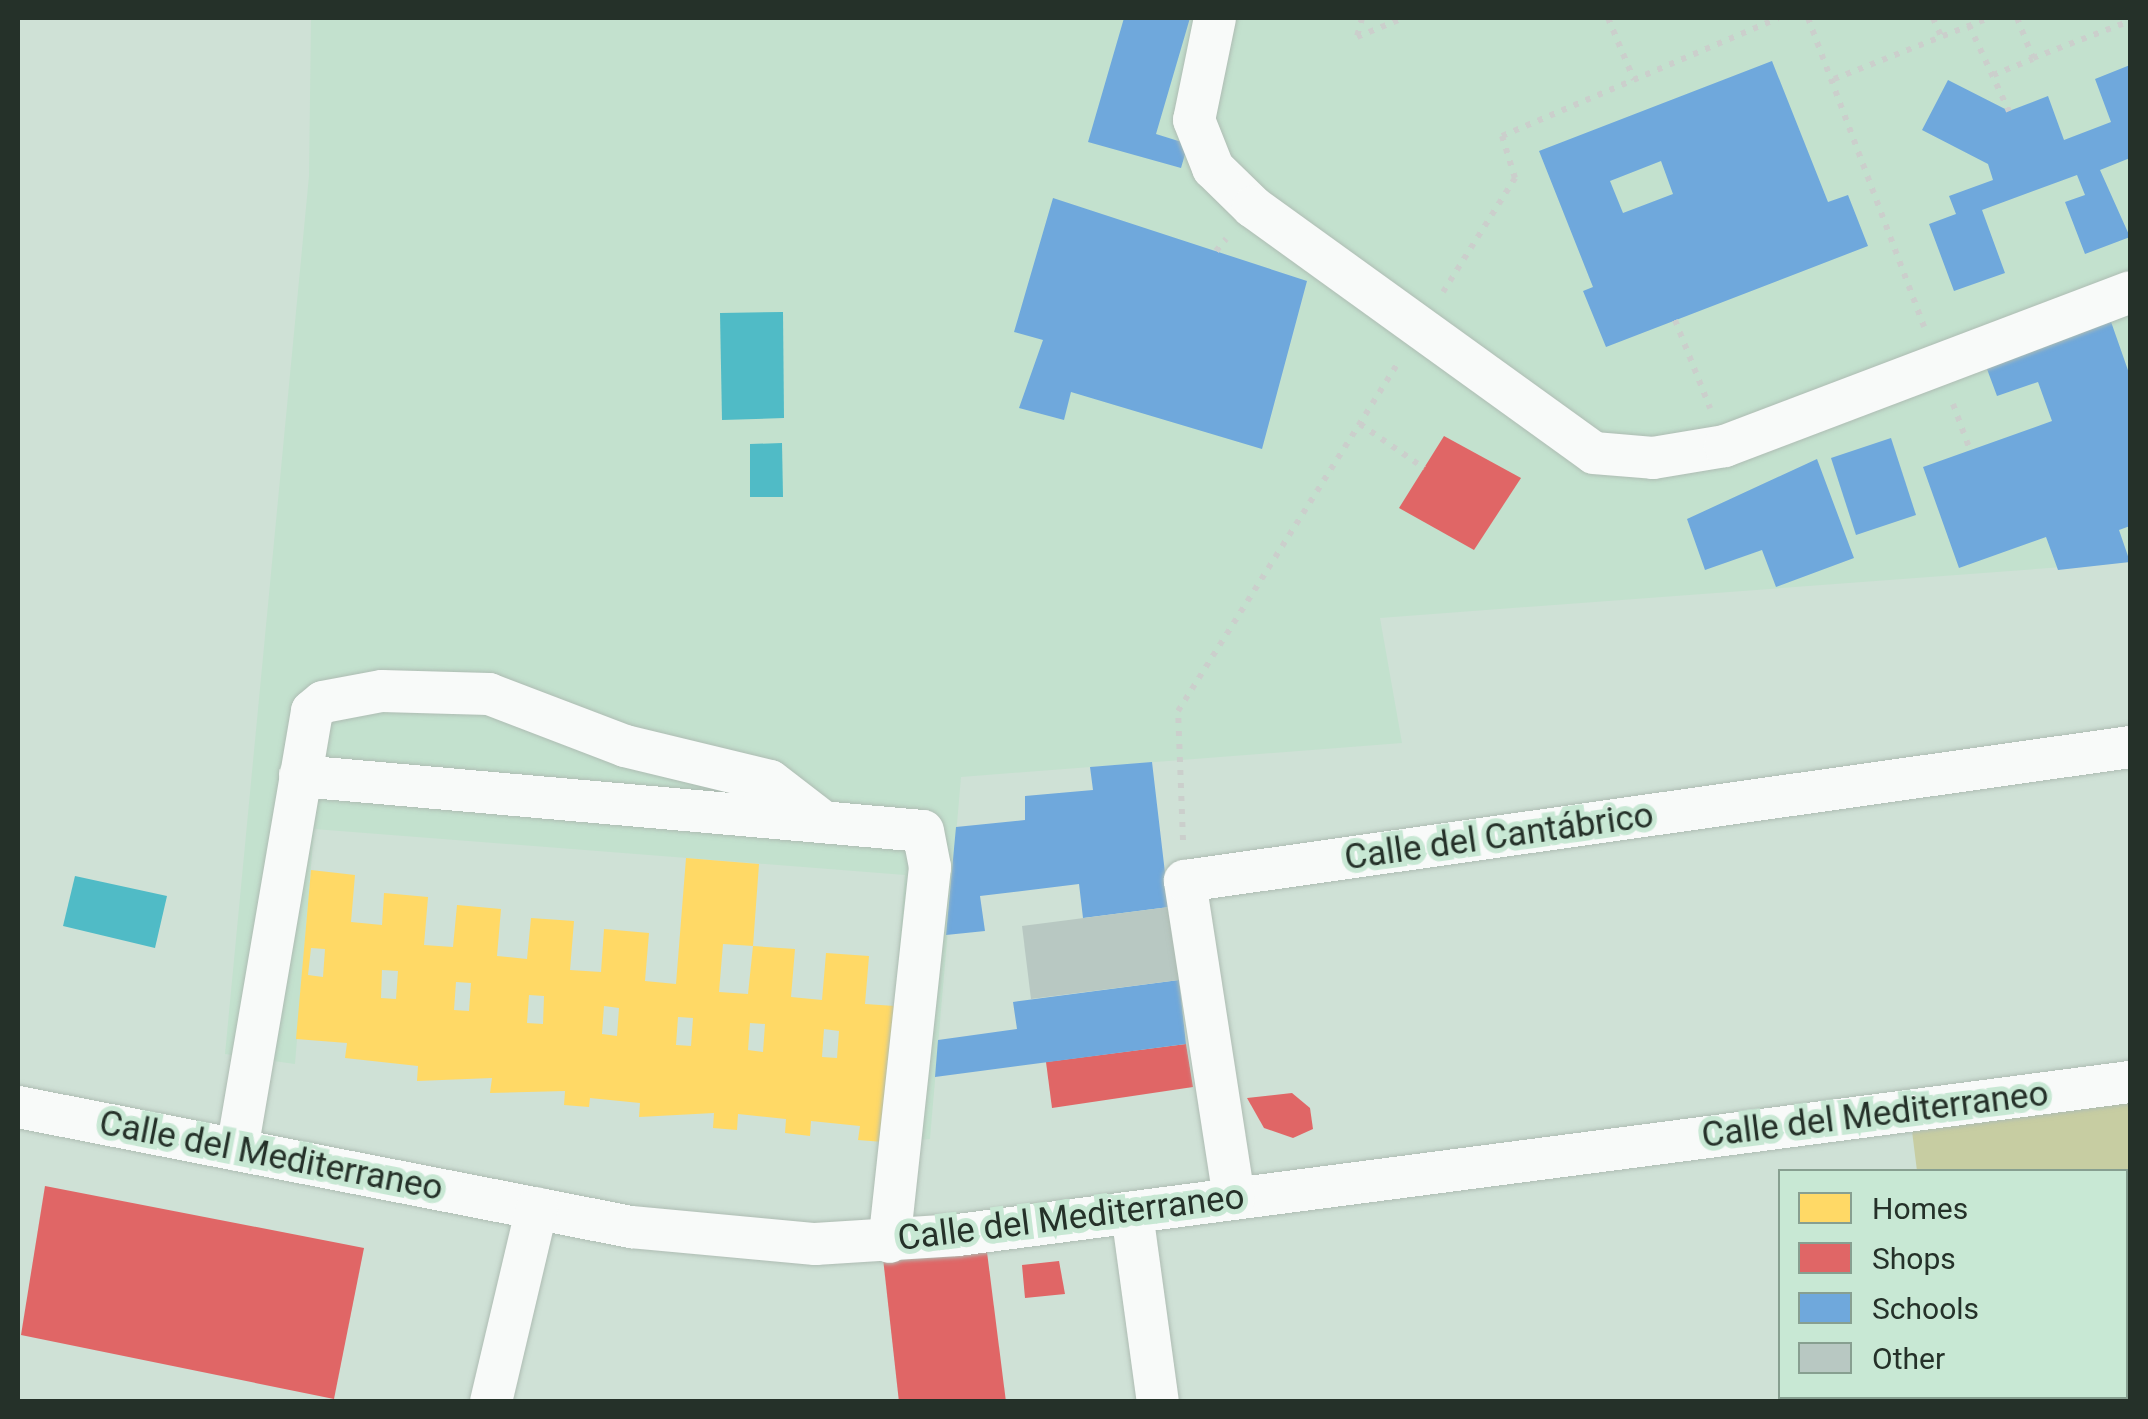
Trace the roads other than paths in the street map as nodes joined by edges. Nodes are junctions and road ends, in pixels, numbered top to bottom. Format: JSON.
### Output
{"nodes":[{"id":1,"x":1216,"y":18,"type":"edge"},
{"id":2,"x":2130,"y":292,"type":"edge"},
{"id":3,"x":2130,"y":748,"type":"edge"},
{"id":4,"x":300,"y":776,"type":"junction"},
{"id":5,"x":818,"y":818,"type":"junction"},
{"id":6,"x":2130,"y":1082,"type":"edge"},
{"id":7,"x":18,"y":1107,"type":"edge"},
{"id":8,"x":237,"y":1150,"type":"junction"},
{"id":9,"x":1234,"y":1198,"type":"junction"},
{"id":10,"x":537,"y":1208,"type":"junction"},
{"id":11,"x":1132,"y":1212,"type":"junction"},
{"id":12,"x":889,"y":1242,"type":"junction"},
{"id":13,"x":493,"y":1401,"type":"edge"},
{"id":14,"x":1158,"y":1402,"type":"edge"}],
"edges":[{"from":1,"to":2,"type":"street"},
{"from":3,"to":9,"type":"street","name":"Calle del Cantábrico"},
{"from":4,"to":5,"type":"street"},
{"from":4,"to":5,"type":"street"},
{"from":4,"to":8,"type":"street"},
{"from":5,"to":12,"type":"street"},
{"from":6,"to":9,"type":"street","name":"Calle del Mediterraneo"},
{"from":7,"to":8,"type":"street","name":"Calle del Mediterraneo"},
{"from":8,"to":10,"type":"street","name":"Calle del Mediterraneo"},
{"from":9,"to":11,"type":"street","name":"Calle del Mediterraneo"},
{"from":10,"to":12,"type":"street","name":"Calle del Mediterraneo"},
{"from":10,"to":13,"type":"street"},
{"from":11,"to":12,"type":"street","name":"Calle del Mediterraneo"},
{"from":11,"to":14,"type":"street"}]}
